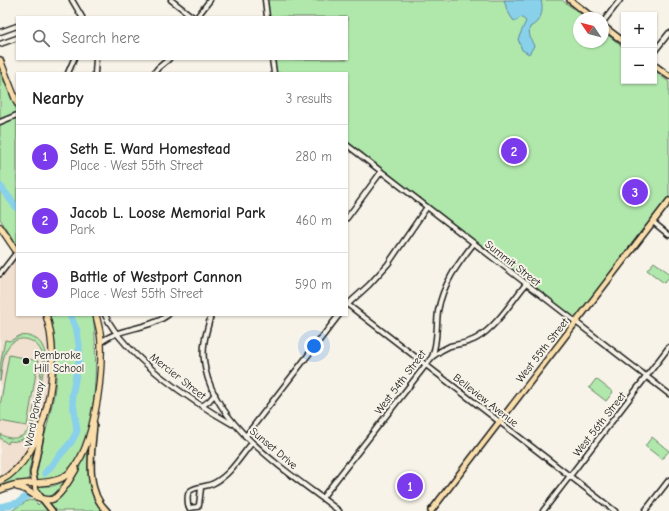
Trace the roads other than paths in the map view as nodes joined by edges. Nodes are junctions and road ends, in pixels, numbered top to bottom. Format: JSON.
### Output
{"nodes":[{"id":1,"x":72,"y":0,"type":"edge"},
{"id":2,"x":171,"y":0,"type":"edge"},
{"id":3,"x":210,"y":0,"type":"edge"},
{"id":4,"x":265,"y":0,"type":"edge"},
{"id":5,"x":570,"y":0,"type":"edge"},
{"id":6,"x":620,"y":0,"type":"edge"},
{"id":7,"x":585,"y":12,"type":"edge"},
{"id":8,"x":609,"y":14,"type":"edge"},
{"id":9,"x":81,"y":16,"type":"edge"},
{"id":10,"x":192,"y":16,"type":"edge"},
{"id":11,"x":198,"y":16,"type":"edge"},
{"id":12,"x":267,"y":16,"type":"edge"},
{"id":13,"x":16,"y":26,"type":"edge"},
{"id":14,"x":609,"y":31,"type":"edge"},
{"id":15,"x":0,"y":32,"type":"edge"},
{"id":16,"x":669,"y":33,"type":"edge"},
{"id":17,"x":16,"y":38,"type":"edge"},
{"id":18,"x":621,"y":40,"type":"edge"},
{"id":19,"x":0,"y":44,"type":"edge"},
{"id":20,"x":657,"y":48,"type":"edge"},
{"id":21,"x":0,"y":60,"type":"edge"},
{"id":22,"x":74,"y":60,"type":"edge"},
{"id":23,"x":97,"y":60,"type":"edge"},
{"id":24,"x":168,"y":60,"type":"edge"},
{"id":25,"x":272,"y":60,"type":"edge"},
{"id":26,"x":657,"y":67,"type":"edge"},
{"id":27,"x":68,"y":72,"type":"edge"},
{"id":28,"x":96,"y":72,"type":"edge"},
{"id":29,"x":155,"y":72,"type":"edge"},
{"id":30,"x":274,"y":72,"type":"edge"},
{"id":31,"x":669,"y":76,"type":"edge"},
{"id":32,"x":16,"y":100,"type":"edge"},
{"id":33,"x":16,"y":115,"type":"edge"},
{"id":34,"x":0,"y":122,"type":"edge"},
{"id":35,"x":348,"y":147,"type":"edge"},
{"id":36,"x":381,"y":172,"type":"junction"},
{"id":37,"x":669,"y":201,"type":"edge"},
{"id":38,"x":427,"y":207,"type":"junction"},
{"id":39,"x":348,"y":217,"type":"edge"},
{"id":40,"x":653,"y":222,"type":"junction"},
{"id":41,"x":0,"y":227,"type":"edge"},
{"id":42,"x":669,"y":235,"type":"edge"},
{"id":43,"x":474,"y":243,"type":"junction"},
{"id":44,"x":16,"y":251,"type":"edge"},
{"id":45,"x":16,"y":253,"type":"edge"},
{"id":46,"x":0,"y":274,"type":"edge"},
{"id":47,"x":526,"y":284,"type":"junction"},
{"id":48,"x":348,"y":303,"type":"edge"},
{"id":49,"x":348,"y":305,"type":"edge"},
{"id":50,"x":46,"y":316,"type":"edge"},
{"id":51,"x":96,"y":316,"type":"edge"},
{"id":52,"x":106,"y":316,"type":"edge"},
{"id":53,"x":166,"y":316,"type":"edge"},
{"id":54,"x":212,"y":316,"type":"edge"},
{"id":55,"x":338,"y":316,"type":"edge"},
{"id":56,"x":576,"y":323,"type":"junction"},
{"id":57,"x":116,"y":333,"type":"junction"},
{"id":58,"x":101,"y":342,"type":"junction"},
{"id":59,"x":669,"y":347,"type":"edge"},
{"id":60,"x":432,"y":357,"type":"junction"},
{"id":61,"x":425,"y":364,"type":"junction"},
{"id":62,"x":647,"y":376,"type":"junction"},
{"id":63,"x":215,"y":394,"type":"junction"},
{"id":64,"x":669,"y":394,"type":"edge"},
{"id":65,"x":202,"y":406,"type":"junction"},
{"id":66,"x":94,"y":421,"type":"junction"},
{"id":67,"x":499,"y":422,"type":"junction"},
{"id":68,"x":235,"y":425,"type":"junction"},
{"id":69,"x":42,"y":429,"type":"junction"},
{"id":70,"x":245,"y":437,"type":"junction"},
{"id":71,"x":252,"y":443,"type":"junction"},
{"id":72,"x":79,"y":460,"type":"junction"},
{"id":73,"x":570,"y":476,"type":"junction"},
{"id":74,"x":669,"y":480,"type":"edge"},
{"id":75,"x":0,"y":482,"type":"edge"},
{"id":76,"x":34,"y":483,"type":"junction"},
{"id":77,"x":201,"y":488,"type":"junction"},
{"id":78,"x":0,"y":491,"type":"edge"},
{"id":79,"x":40,"y":498,"type":"junction"},
{"id":80,"x":322,"y":498,"type":"junction"},
{"id":81,"x":52,"y":511,"type":"edge"},
{"id":82,"x":106,"y":511,"type":"edge"},
{"id":83,"x":339,"y":511,"type":"edge"},
{"id":84,"x":431,"y":511,"type":"edge"},
{"id":85,"x":543,"y":511,"type":"edge"},
{"id":86,"x":614,"y":511,"type":"edge"},
{"id":87,"x":645,"y":511,"type":"edge"}],
"edges":[{"from":1,"to":9,"type":"street"},
{"from":2,"to":10,"type":"street"},
{"from":3,"to":11,"type":"street"},
{"from":4,"to":12,"type":"street"},
{"from":5,"to":7,"type":"main road"},
{"from":6,"to":8,"type":"street"},
{"from":13,"to":15,"type":"street"},
{"from":14,"to":18,"type":"main road"},
{"from":16,"to":20,"type":"street"},
{"from":17,"to":19,"type":"street"},
{"from":21,"to":32,"type":"highway"},
{"from":22,"to":27,"type":"street"},
{"from":23,"to":28,"type":"street"},
{"from":24,"to":29,"type":"street"},
{"from":25,"to":30,"type":"street"},
{"from":26,"to":31,"type":"main road"},
{"from":33,"to":34,"type":"street"},
{"from":35,"to":36,"type":"street","name":"Summit Street"},
{"from":36,"to":38,"type":"street","name":"Summit Street"},
{"from":36,"to":39,"type":"street"},
{"from":37,"to":40,"type":"main road","name":"West 55th Street"},
{"from":38,"to":43,"type":"street","name":"Summit Street"},
{"from":38,"to":48,"type":"street"},
{"from":40,"to":42,"type":"street"},
{"from":40,"to":56,"type":"main road","name":"West 55th Street"},
{"from":41,"to":44,"type":"highway"},
{"from":43,"to":47,"type":"street","name":"Summit Street"},
{"from":43,"to":60,"type":"street","name":"West 54th Street"},
{"from":45,"to":46,"type":"street"},
{"from":47,"to":56,"type":"street","name":"Summit Street"},
{"from":47,"to":60,"type":"street"},
{"from":49,"to":61,"type":"street","name":"Belleview Avenue"},
{"from":50,"to":69,"type":"highway","name":"Ward Parkway"},
{"from":51,"to":58,"type":"highway"},
{"from":52,"to":57,"type":"street","name":"Mercier Street"},
{"from":53,"to":57,"type":"street"},
{"from":54,"to":63,"type":"street","name":"Sunset Drive"},
{"from":55,"to":70,"type":"street"},
{"from":56,"to":62,"type":"street","name":"Summit Street"},
{"from":56,"to":67,"type":"main road","name":"West 55th Street"},
{"from":57,"to":58,"type":"street"},
{"from":57,"to":65,"type":"street","name":"Mercier Street"},
{"from":58,"to":66,"type":"highway"},
{"from":59,"to":62,"type":"street","name":"West 56th Street"},
{"from":60,"to":61,"type":"street","name":"West 54th Street"},
{"from":61,"to":67,"type":"street","name":"Belleview Avenue"},
{"from":61,"to":80,"type":"street","name":"West 54th Street"},
{"from":62,"to":64,"type":"street","name":"Summit Street"},
{"from":62,"to":73,"type":"street","name":"West 56th Street"},
{"from":63,"to":65,"type":"street"},
{"from":63,"to":68,"type":"street","name":"Sunset Drive"},
{"from":65,"to":68,"type":"street","name":"Mercier Street"},
{"from":66,"to":72,"type":"highway"},
{"from":66,"to":82,"type":"main road"},
{"from":67,"to":73,"type":"street","name":"Belleview Avenue"},
{"from":67,"to":84,"type":"main road","name":"West 55th Street"},
{"from":68,"to":70,"type":"street","name":"Sunset Drive"},
{"from":69,"to":75,"type":"highway"},
{"from":69,"to":76,"type":"main road","name":"Ward Parkway"},
{"from":70,"to":71,"type":"street","name":"Sunset Drive"},
{"from":71,"to":77,"type":"street"},
{"from":71,"to":80,"type":"street","name":"Sunset Drive"},
{"from":72,"to":76,"type":"highway"},
{"from":72,"to":79,"type":"highway"},
{"from":73,"to":85,"type":"street","name":"West 56th Street"},
{"from":73,"to":86,"type":"street","name":"Belleview Avenue"},
{"from":74,"to":87,"type":"street"},
{"from":76,"to":78,"type":"highway"},
{"from":76,"to":79,"type":"main road","name":"Ward Parkway"},
{"from":77,"to":77,"type":"street"},
{"from":78,"to":79,"type":"highway"},
{"from":79,"to":81,"type":"main road","name":"Ward Parkway"},
{"from":80,"to":83,"type":"street","name":"Sunset Drive"}]}
